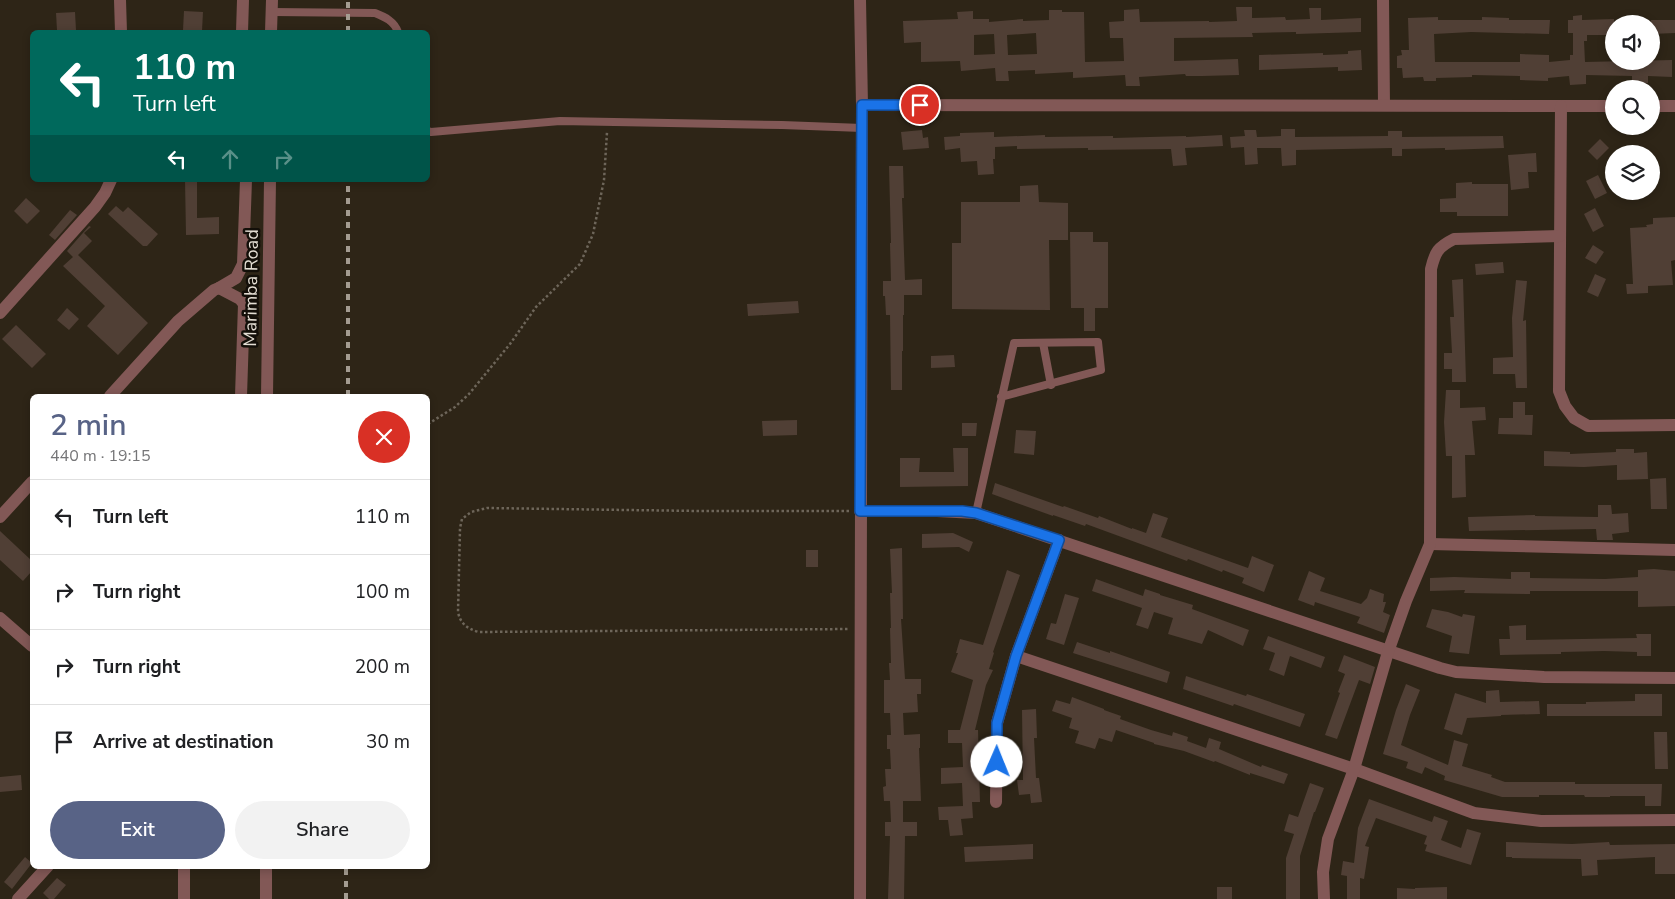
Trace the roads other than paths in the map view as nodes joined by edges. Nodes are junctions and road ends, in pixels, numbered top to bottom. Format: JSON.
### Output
{"nodes":[{"id":1,"x":120,"y":0,"type":"edge"},
{"id":2,"x":243,"y":0,"type":"edge"},
{"id":3,"x":860,"y":0,"type":"edge"},
{"id":4,"x":1384,"y":0,"type":"edge"},
{"id":5,"x":272,"y":6,"type":"edge"},
{"id":6,"x":121,"y":30,"type":"edge"},
{"id":7,"x":242,"y":30,"type":"edge"},
{"id":8,"x":272,"y":30,"type":"edge"},
{"id":9,"x":398,"y":30,"type":"edge"},
{"id":10,"x":862,"y":105,"type":"junction"},
{"id":11,"x":1384,"y":105,"type":"junction"},
{"id":12,"x":1561,"y":106,"type":"junction"},
{"id":13,"x":1605,"y":106,"type":"edge"},
{"id":14,"x":1660,"y":106,"type":"edge"},
{"id":15,"x":1675,"y":106,"type":"edge"},
{"id":16,"x":862,"y":128,"type":"junction"},
{"id":17,"x":430,"y":132,"type":"edge"},
{"id":18,"x":110,"y":182,"type":"edge"},
{"id":19,"x":246,"y":182,"type":"edge"},
{"id":20,"x":270,"y":182,"type":"edge"},
{"id":21,"x":1560,"y":236,"type":"junction"},
{"id":22,"x":219,"y":288,"type":"junction"},
{"id":23,"x":0,"y":313,"type":"edge"},
{"id":24,"x":1043,"y":343,"type":"junction"},
{"id":25,"x":1051,"y":385,"type":"junction"},
{"id":26,"x":112,"y":394,"type":"edge"},
{"id":27,"x":241,"y":394,"type":"edge"},
{"id":28,"x":267,"y":394,"type":"edge"},
{"id":29,"x":1001,"y":397,"type":"junction"},
{"id":30,"x":1675,"y":425,"type":"edge"},
{"id":31,"x":30,"y":484,"type":"edge"},
{"id":32,"x":860,"y":511,"type":"junction"},
{"id":33,"x":976,"y":513,"type":"junction"},
{"id":34,"x":0,"y":517,"type":"edge"},
{"id":35,"x":1059,"y":540,"type":"junction"},
{"id":36,"x":1430,"y":544,"type":"junction"},
{"id":37,"x":1675,"y":550,"type":"edge"},
{"id":38,"x":0,"y":618,"type":"edge"},
{"id":39,"x":30,"y":644,"type":"edge"},
{"id":40,"x":1388,"y":652,"type":"junction"},
{"id":41,"x":1016,"y":656,"type":"junction"},
{"id":42,"x":1675,"y":678,"type":"edge"},
{"id":43,"x":1354,"y":769,"type":"junction"},
{"id":44,"x":996,"y":802,"type":"dead end"},
{"id":45,"x":1675,"y":820,"type":"edge"},
{"id":46,"x":45,"y":869,"type":"edge"},
{"id":47,"x":184,"y":869,"type":"edge"},
{"id":48,"x":266,"y":869,"type":"edge"},
{"id":49,"x":18,"y":899,"type":"edge"},
{"id":50,"x":184,"y":899,"type":"edge"},
{"id":51,"x":266,"y":899,"type":"edge"},
{"id":52,"x":860,"y":899,"type":"edge"},
{"id":53,"x":1324,"y":899,"type":"edge"}],
"edges":[{"from":1,"to":6,"type":"street"},
{"from":2,"to":7,"type":"street"},
{"from":3,"to":10,"type":"street"},
{"from":4,"to":11,"type":"street"},
{"from":5,"to":8,"type":"street"},
{"from":5,"to":9,"type":"lane"},
{"from":10,"to":11,"type":"street"},
{"from":10,"to":16,"type":"street"},
{"from":11,"to":12,"type":"street"},
{"from":12,"to":13,"type":"street"},
{"from":12,"to":21,"type":"street"},
{"from":14,"to":15,"type":"street"},
{"from":16,"to":17,"type":"lane"},
{"from":16,"to":32,"type":"street"},
{"from":18,"to":23,"type":"street"},
{"from":19,"to":22,"type":"street"},
{"from":20,"to":28,"type":"street","name":"Marimba Road"},
{"from":21,"to":30,"type":"street"},
{"from":21,"to":36,"type":"street"},
{"from":22,"to":26,"type":"street"},
{"from":22,"to":27,"type":"street"},
{"from":24,"to":25,"type":"lane"},
{"from":24,"to":25,"type":"lane"},
{"from":24,"to":29,"type":"lane"},
{"from":25,"to":29,"type":"lane"},
{"from":29,"to":33,"type":"lane"},
{"from":31,"to":34,"type":"street"},
{"from":32,"to":33,"type":"street"},
{"from":32,"to":52,"type":"street"},
{"from":33,"to":35,"type":"street"},
{"from":35,"to":40,"type":"street"},
{"from":35,"to":41,"type":"street"},
{"from":36,"to":37,"type":"street"},
{"from":36,"to":40,"type":"street"},
{"from":38,"to":39,"type":"street"},
{"from":40,"to":42,"type":"street"},
{"from":40,"to":43,"type":"street"},
{"from":41,"to":43,"type":"street"},
{"from":41,"to":44,"type":"street"},
{"from":43,"to":45,"type":"street"},
{"from":43,"to":53,"type":"street"},
{"from":46,"to":49,"type":"street"},
{"from":47,"to":50,"type":"street"},
{"from":48,"to":51,"type":"street"}]}
